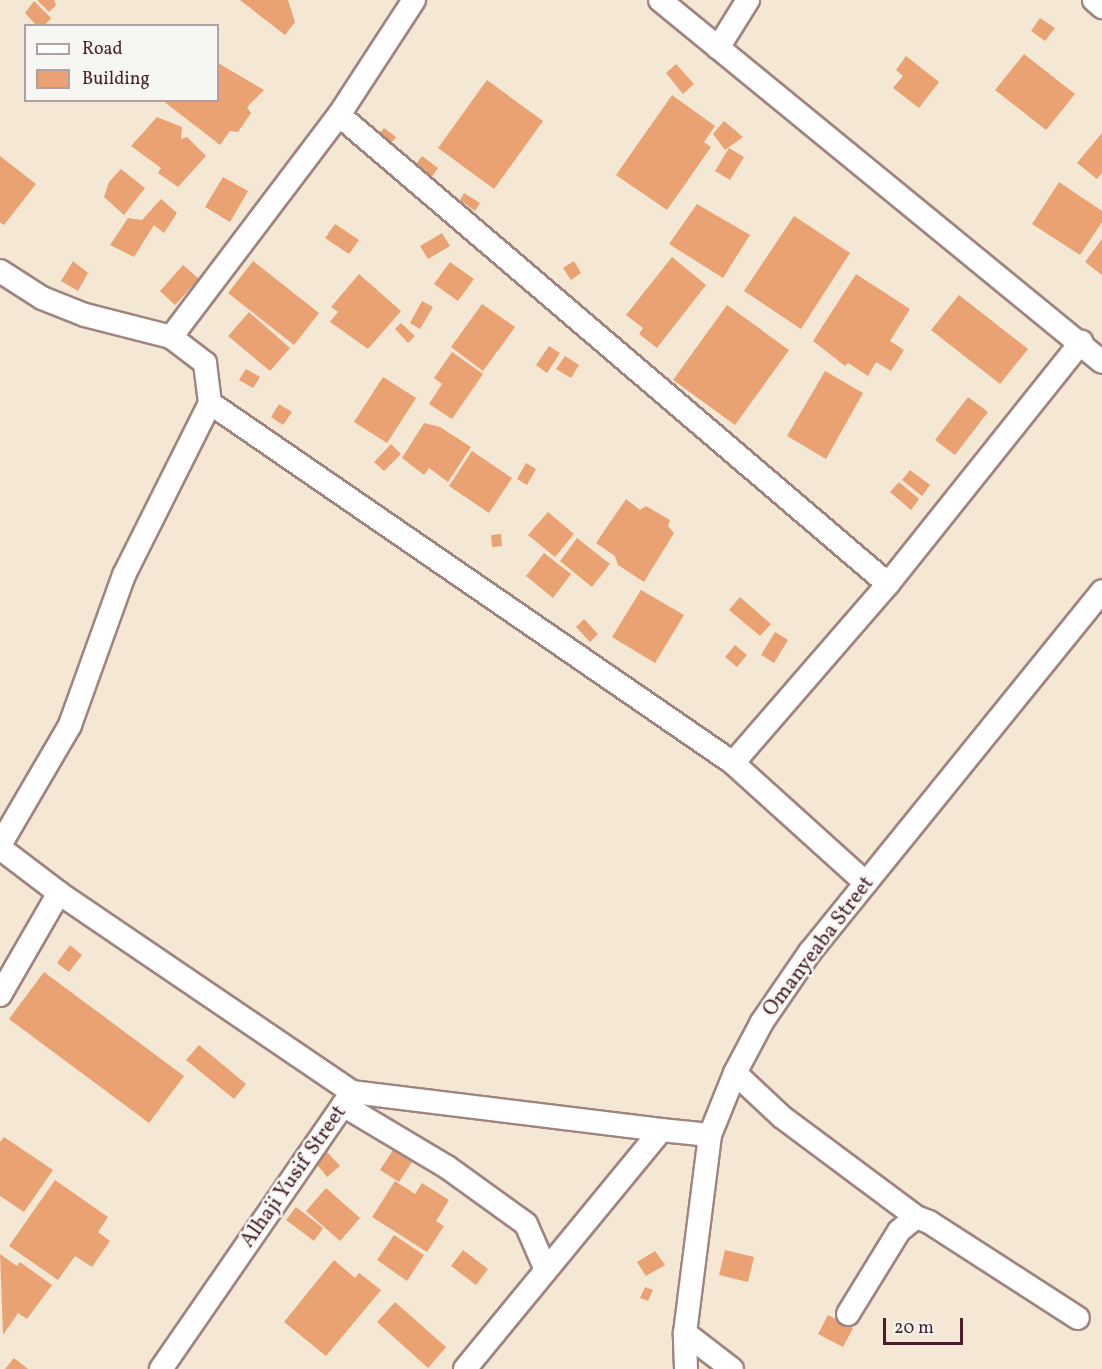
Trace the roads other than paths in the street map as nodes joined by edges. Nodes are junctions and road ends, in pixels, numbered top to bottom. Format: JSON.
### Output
{"nodes":[{"id":1,"x":414,"y":0,"type":"edge"},
{"id":2,"x":660,"y":0,"type":"edge"},
{"id":3,"x":748,"y":0,"type":"edge"},
{"id":4,"x":1094,"y":0,"type":"edge"},
{"id":5,"x":1102,"y":7,"type":"edge"},
{"id":6,"x":718,"y":48,"type":"junction"},
{"id":7,"x":339,"y":115,"type":"junction"},
{"id":8,"x":0,"y":271,"type":"edge"},
{"id":9,"x":171,"y":337,"type":"junction"},
{"id":10,"x":1081,"y":342,"type":"junction"},
{"id":11,"x":1102,"y":362,"type":"edge"},
{"id":12,"x":210,"y":403,"type":"junction"},
{"id":13,"x":888,"y":584,"type":"junction"},
{"id":14,"x":1102,"y":592,"type":"edge"},
{"id":15,"x":733,"y":763,"type":"junction"},
{"id":16,"x":0,"y":847,"type":"edge"},
{"id":17,"x":866,"y":882,"type":"junction"},
{"id":18,"x":59,"y":893,"type":"junction"},
{"id":19,"x":0,"y":995,"type":"edge"},
{"id":20,"x":735,"y":1073,"type":"junction"},
{"id":21,"x":347,"y":1099,"type":"junction"},
{"id":22,"x":661,"y":1130,"type":"junction"},
{"id":23,"x":710,"y":1135,"type":"junction"},
{"id":24,"x":916,"y":1217,"type":"junction"},
{"id":25,"x":546,"y":1270,"type":"junction"},
{"id":26,"x":848,"y":1314,"type":"dead end"},
{"id":27,"x":1078,"y":1318,"type":"dead end"},
{"id":28,"x":685,"y":1333,"type":"junction"},
{"id":29,"x":161,"y":1369,"type":"edge"},
{"id":30,"x":465,"y":1369,"type":"edge"},
{"id":31,"x":686,"y":1369,"type":"edge"},
{"id":32,"x":732,"y":1369,"type":"edge"}],
"edges":[{"from":1,"to":7,"type":"street"},
{"from":2,"to":6,"type":"street"},
{"from":3,"to":6,"type":"street"},
{"from":4,"to":5,"type":"street"},
{"from":6,"to":10,"type":"street"},
{"from":7,"to":9,"type":"street"},
{"from":7,"to":13,"type":"street"},
{"from":8,"to":9,"type":"street"},
{"from":9,"to":12,"type":"street"},
{"from":10,"to":11,"type":"street"},
{"from":10,"to":13,"type":"street"},
{"from":12,"to":15,"type":"street"},
{"from":12,"to":16,"type":"street"},
{"from":13,"to":15,"type":"street"},
{"from":14,"to":17,"type":"street","name":"Omanyeaba Street"},
{"from":15,"to":17,"type":"street"},
{"from":16,"to":18,"type":"street"},
{"from":17,"to":20,"type":"street","name":"Omanyeaba Street"},
{"from":18,"to":19,"type":"street"},
{"from":18,"to":21,"type":"street"},
{"from":20,"to":23,"type":"street","name":"Omanyeaba Street"},
{"from":20,"to":24,"type":"street"},
{"from":21,"to":22,"type":"street","name":"Alhaji Yusif Street"},
{"from":21,"to":25,"type":"street"},
{"from":21,"to":29,"type":"street","name":"Alhaji Yusif Street"},
{"from":22,"to":23,"type":"street","name":"Alhaji Yusif Street"},
{"from":22,"to":25,"type":"street"},
{"from":23,"to":28,"type":"street","name":"Omanyeaba Street"},
{"from":24,"to":26,"type":"street"},
{"from":24,"to":27,"type":"street"},
{"from":25,"to":30,"type":"street"},
{"from":28,"to":31,"type":"street","name":"Omanyeaba Street"},
{"from":28,"to":32,"type":"street"}]}
